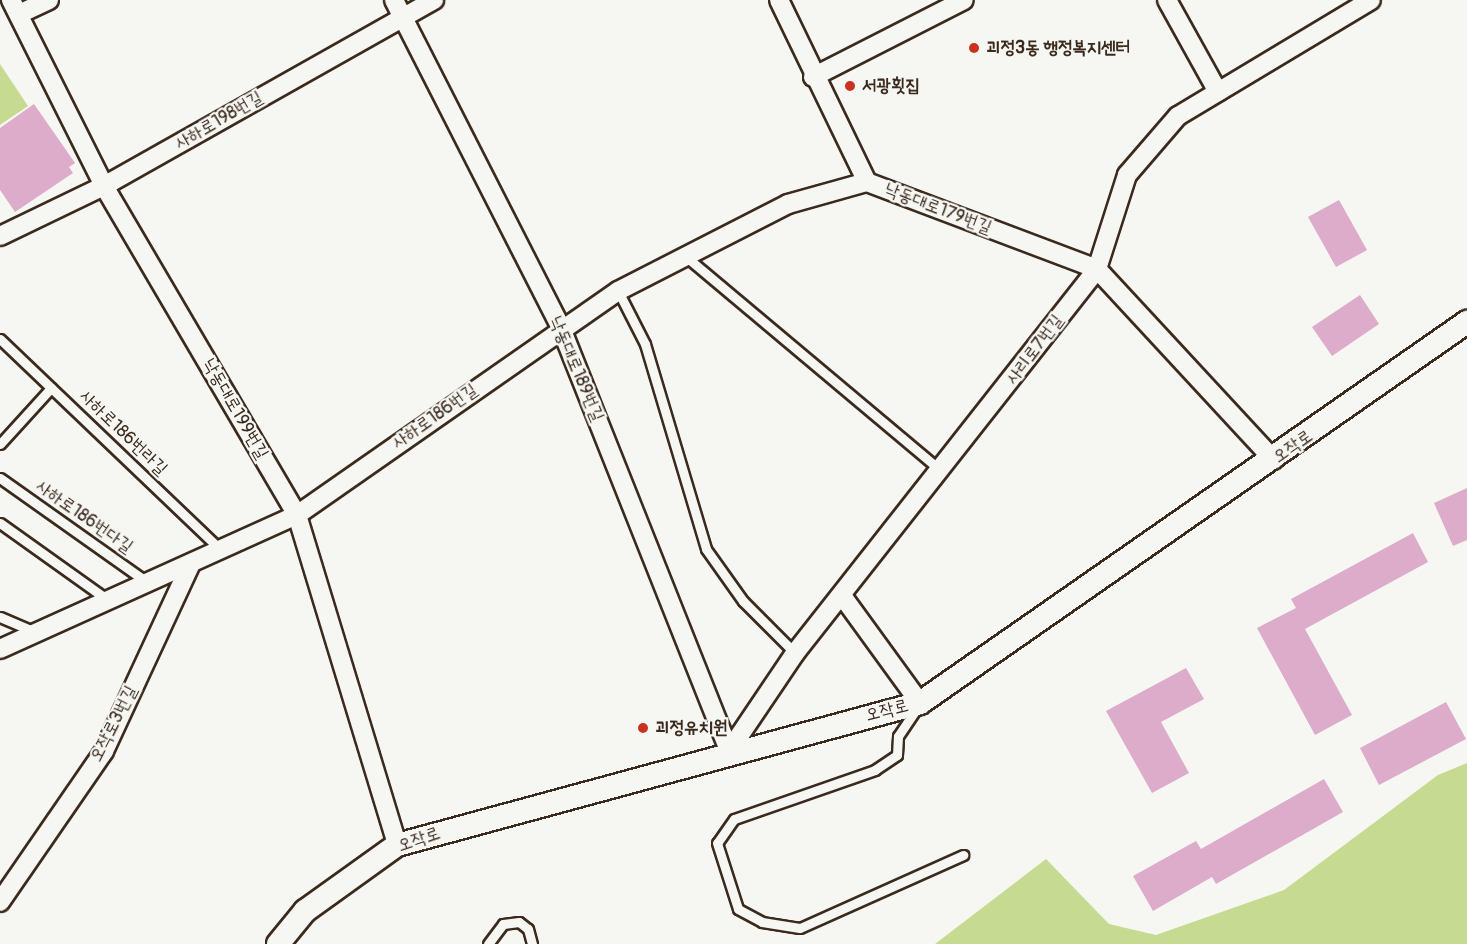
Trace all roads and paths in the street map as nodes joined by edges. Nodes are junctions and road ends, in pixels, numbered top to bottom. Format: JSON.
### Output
{"nodes":[{"id":1,"x":49,"y":0,"type":"edge"},
{"id":2,"x":394,"y":0,"type":"edge"},
{"id":3,"x":434,"y":0,"type":"edge"},
{"id":4,"x":779,"y":0,"type":"edge"},
{"id":5,"x":964,"y":0,"type":"edge"},
{"id":6,"x":1167,"y":0,"type":"edge"},
{"id":7,"x":1371,"y":0,"type":"edge"},
{"id":8,"x":15,"y":7,"type":"edge"},
{"id":9,"x":401,"y":18,"type":"junction"},
{"id":10,"x":813,"y":77,"type":"junction"},
{"id":11,"x":1218,"y":92,"type":"junction"},
{"id":12,"x":867,"y":182,"type":"junction"},
{"id":13,"x":104,"y":186,"type":"junction"},
{"id":14,"x":0,"y":236,"type":"edge"},
{"id":15,"x":684,"y":255,"type":"junction"},
{"id":16,"x":1097,"y":269,"type":"junction"},
{"id":17,"x":618,"y":291,"type":"junction"},
{"id":18,"x":1467,"y":322,"type":"edge"},
{"id":19,"x":561,"y":328,"type":"junction"},
{"id":20,"x":0,"y":339,"type":"edge"},
{"id":21,"x":51,"y":388,"type":"junction"},
{"id":22,"x":0,"y":444,"type":"edge"},
{"id":23,"x":1274,"y":460,"type":"junction"},
{"id":24,"x":942,"y":472,"type":"junction"},
{"id":25,"x":0,"y":478,"type":"edge"},
{"id":26,"x":297,"y":515,"type":"junction"},
{"id":27,"x":0,"y":523,"type":"edge"},
{"id":28,"x":223,"y":552,"type":"junction"},
{"id":29,"x":190,"y":566,"type":"junction"},
{"id":30,"x":148,"y":584,"type":"junction"},
{"id":31,"x":843,"y":597,"type":"junction"},
{"id":32,"x":109,"y":600,"type":"junction"},
{"id":33,"x":0,"y":617,"type":"edge"},
{"id":34,"x":35,"y":632,"type":"junction"},
{"id":35,"x":0,"y":649,"type":"edge"},
{"id":36,"x":795,"y":653,"type":"junction"},
{"id":37,"x":920,"y":703,"type":"junction"},
{"id":38,"x":729,"y":751,"type":"junction"},
{"id":39,"x":397,"y":845,"type":"junction"},
{"id":40,"x":963,"y":855,"type":"dead end"},
{"id":41,"x":0,"y":902,"type":"edge"},
{"id":42,"x":278,"y":944,"type":"edge"},
{"id":43,"x":488,"y":944,"type":"edge"},
{"id":44,"x":532,"y":944,"type":"edge"}],
"edges":[{"from":1,"to":8,"type":"street"},
{"from":2,"to":9,"type":"street","name":"낙동대로189번길"},
{"from":3,"to":9,"type":"street","name":"사하로198번길"},
{"from":4,"to":10,"type":"street","name":"낙동대로179번길"},
{"from":5,"to":10,"type":"street"},
{"from":6,"to":11,"type":"street"},
{"from":7,"to":11,"type":"street","name":"사리로7번길"},
{"from":8,"to":13,"type":"street","name":"낙동대로199번길"},
{"from":9,"to":13,"type":"street","name":"사하로198번길"},
{"from":9,"to":19,"type":"street","name":"낙동대로189번길"},
{"from":10,"to":12,"type":"street","name":"낙동대로179번길"},
{"from":11,"to":16,"type":"street","name":"사리로7번길"},
{"from":12,"to":15,"type":"street","name":"사하로186번길"},
{"from":12,"to":16,"type":"street","name":"낙동대로179번길"},
{"from":13,"to":14,"type":"street","name":"사하로198번길"},
{"from":13,"to":26,"type":"street","name":"낙동대로199번길"},
{"from":15,"to":17,"type":"street","name":"사하로186번길"},
{"from":15,"to":24,"type":"lane"},
{"from":16,"to":23,"type":"street"},
{"from":16,"to":24,"type":"street","name":"사리로7번길"},
{"from":17,"to":19,"type":"street","name":"사하로186번길"},
{"from":17,"to":36,"type":"lane"},
{"from":18,"to":23,"type":"street","name":"오작로"},
{"from":19,"to":26,"type":"street","name":"사하로186번길"},
{"from":19,"to":38,"type":"street","name":"낙동대로189번길"},
{"from":20,"to":21,"type":"lane","name":"사하로186번라길"},
{"from":21,"to":22,"type":"lane"},
{"from":21,"to":28,"type":"lane","name":"사하로186번라길"},
{"from":23,"to":37,"type":"street","name":"오작로"},
{"from":24,"to":31,"type":"street","name":"사리로7번길"},
{"from":25,"to":30,"type":"lane","name":"사하로186번다길"},
{"from":26,"to":28,"type":"street","name":"사하로186번길"},
{"from":26,"to":39,"type":"street","name":"낙동대로199번길"},
{"from":27,"to":32,"type":"lane"},
{"from":28,"to":29,"type":"street","name":"사하로186번길"},
{"from":29,"to":30,"type":"street","name":"사하로186번길"},
{"from":29,"to":41,"type":"street","name":"오작로3번길"},
{"from":30,"to":32,"type":"street","name":"사하로186번길"},
{"from":31,"to":36,"type":"street","name":"사리로7번길"},
{"from":31,"to":37,"type":"street"},
{"from":32,"to":34,"type":"street","name":"사하로186번길"},
{"from":33,"to":34,"type":"lane"},
{"from":34,"to":35,"type":"street","name":"사하로186번길"},
{"from":36,"to":38,"type":"street","name":"사리로7번길"},
{"from":37,"to":38,"type":"street","name":"오작로"},
{"from":37,"to":40,"type":"lane"},
{"from":38,"to":39,"type":"street","name":"오작로"},
{"from":39,"to":42,"type":"street","name":"오작로"},
{"from":43,"to":44,"type":"lane"}]}
